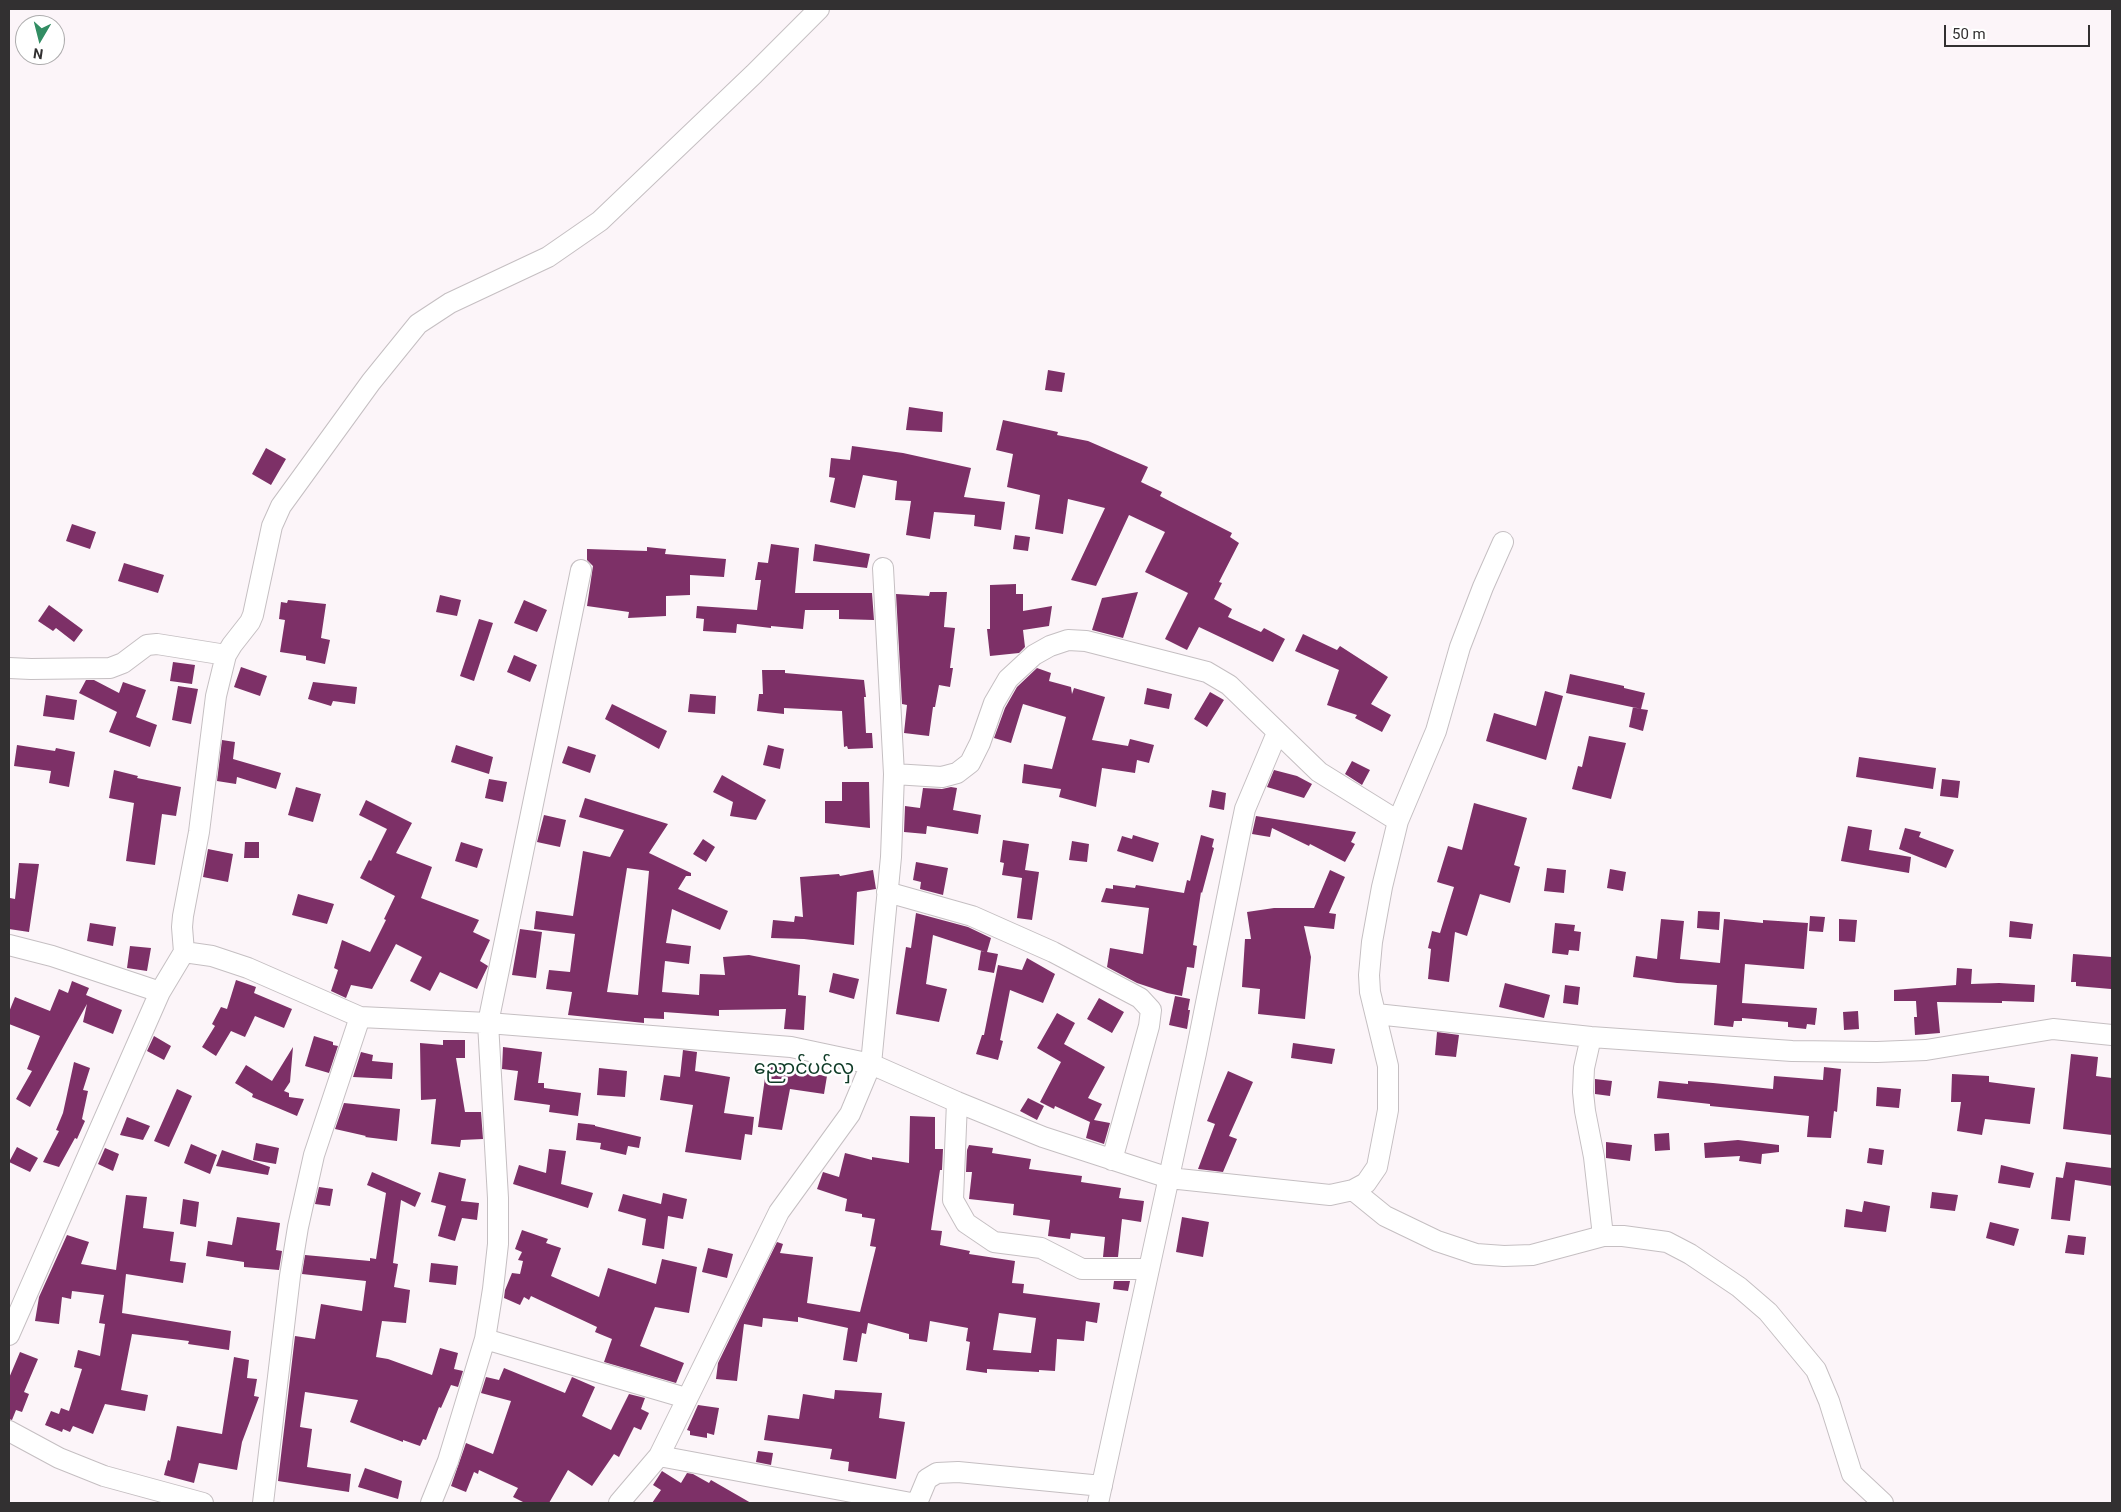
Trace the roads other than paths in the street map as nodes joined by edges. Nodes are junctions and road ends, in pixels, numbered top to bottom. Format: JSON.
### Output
{"nodes":[{"id":1,"x":819,"y":9,"type":"edge"},
{"id":2,"x":1504,"y":542,"type":"dead end"},
{"id":3,"x":883,"y":568,"type":"dead end"},
{"id":4,"x":581,"y":570,"type":"dead end"},
{"id":5,"x":226,"y":656,"type":"junction"},
{"id":6,"x":9,"y":668,"type":"edge"},
{"id":7,"x":1277,"y":733,"type":"junction"},
{"id":8,"x":894,"y":774,"type":"junction"},
{"id":9,"x":1398,"y":821,"type":"junction"},
{"id":10,"x":887,"y":892,"type":"junction"},
{"id":11,"x":9,"y":945,"type":"edge"},
{"id":12,"x":184,"y":952,"type":"junction"},
{"id":13,"x":160,"y":992,"type":"junction"},
{"id":14,"x":1376,"y":1014,"type":"junction"},
{"id":15,"x":360,"y":1017,"type":"junction"},
{"id":16,"x":488,"y":1023,"type":"junction"},
{"id":17,"x":2112,"y":1036,"type":"edge"},
{"id":18,"x":1590,"y":1037,"type":"junction"},
{"id":19,"x":871,"y":1064,"type":"junction"},
{"id":20,"x":957,"y":1102,"type":"junction"},
{"id":21,"x":1112,"y":1160,"type":"junction"},
{"id":22,"x":1169,"y":1178,"type":"junction"},
{"id":23,"x":1353,"y":1190,"type":"junction"},
{"id":24,"x":1603,"y":1236,"type":"junction"},
{"id":25,"x":1150,"y":1269,"type":"junction"},
{"id":26,"x":9,"y":1335,"type":"edge"},
{"id":27,"x":484,"y":1338,"type":"junction"},
{"id":28,"x":686,"y":1398,"type":"junction"},
{"id":29,"x":9,"y":1431,"type":"edge"},
{"id":30,"x":659,"y":1456,"type":"junction"},
{"id":31,"x":1100,"y":1494,"type":"edge"},
{"id":32,"x":203,"y":1503,"type":"edge"},
{"id":33,"x":263,"y":1503,"type":"edge"},
{"id":34,"x":431,"y":1503,"type":"edge"},
{"id":35,"x":619,"y":1503,"type":"edge"},
{"id":36,"x":911,"y":1503,"type":"edge"},
{"id":37,"x":917,"y":1503,"type":"edge"},
{"id":38,"x":1883,"y":1503,"type":"edge"}],
"edges":[{"from":1,"to":5,"type":"street"},
{"from":2,"to":9,"type":"street"},
{"from":3,"to":8,"type":"street"},
{"from":4,"to":16,"type":"street"},
{"from":5,"to":6,"type":"street"},
{"from":5,"to":12,"type":"street"},
{"from":7,"to":8,"type":"street"},
{"from":7,"to":9,"type":"street"},
{"from":7,"to":22,"type":"street"},
{"from":8,"to":10,"type":"street"},
{"from":9,"to":14,"type":"street"},
{"from":10,"to":19,"type":"street"},
{"from":10,"to":21,"type":"street"},
{"from":11,"to":13,"type":"street"},
{"from":12,"to":13,"type":"street"},
{"from":12,"to":15,"type":"street"},
{"from":13,"to":26,"type":"street"},
{"from":14,"to":18,"type":"street"},
{"from":14,"to":23,"type":"street"},
{"from":15,"to":16,"type":"street"},
{"from":15,"to":33,"type":"street"},
{"from":16,"to":19,"type":"street"},
{"from":16,"to":27,"type":"street"},
{"from":17,"to":18,"type":"street"},
{"from":18,"to":24,"type":"street"},
{"from":19,"to":20,"type":"street"},
{"from":19,"to":28,"type":"street"},
{"from":20,"to":21,"type":"street"},
{"from":20,"to":25,"type":"street"},
{"from":21,"to":22,"type":"street"},
{"from":22,"to":23,"type":"street"},
{"from":22,"to":25,"type":"street"},
{"from":23,"to":24,"type":"street"},
{"from":24,"to":38,"type":"street"},
{"from":25,"to":31,"type":"street"},
{"from":27,"to":28,"type":"street"},
{"from":27,"to":34,"type":"street"},
{"from":28,"to":30,"type":"street"},
{"from":29,"to":32,"type":"street"},
{"from":30,"to":35,"type":"street"},
{"from":30,"to":36,"type":"street"},
{"from":31,"to":37,"type":"street"}]}
